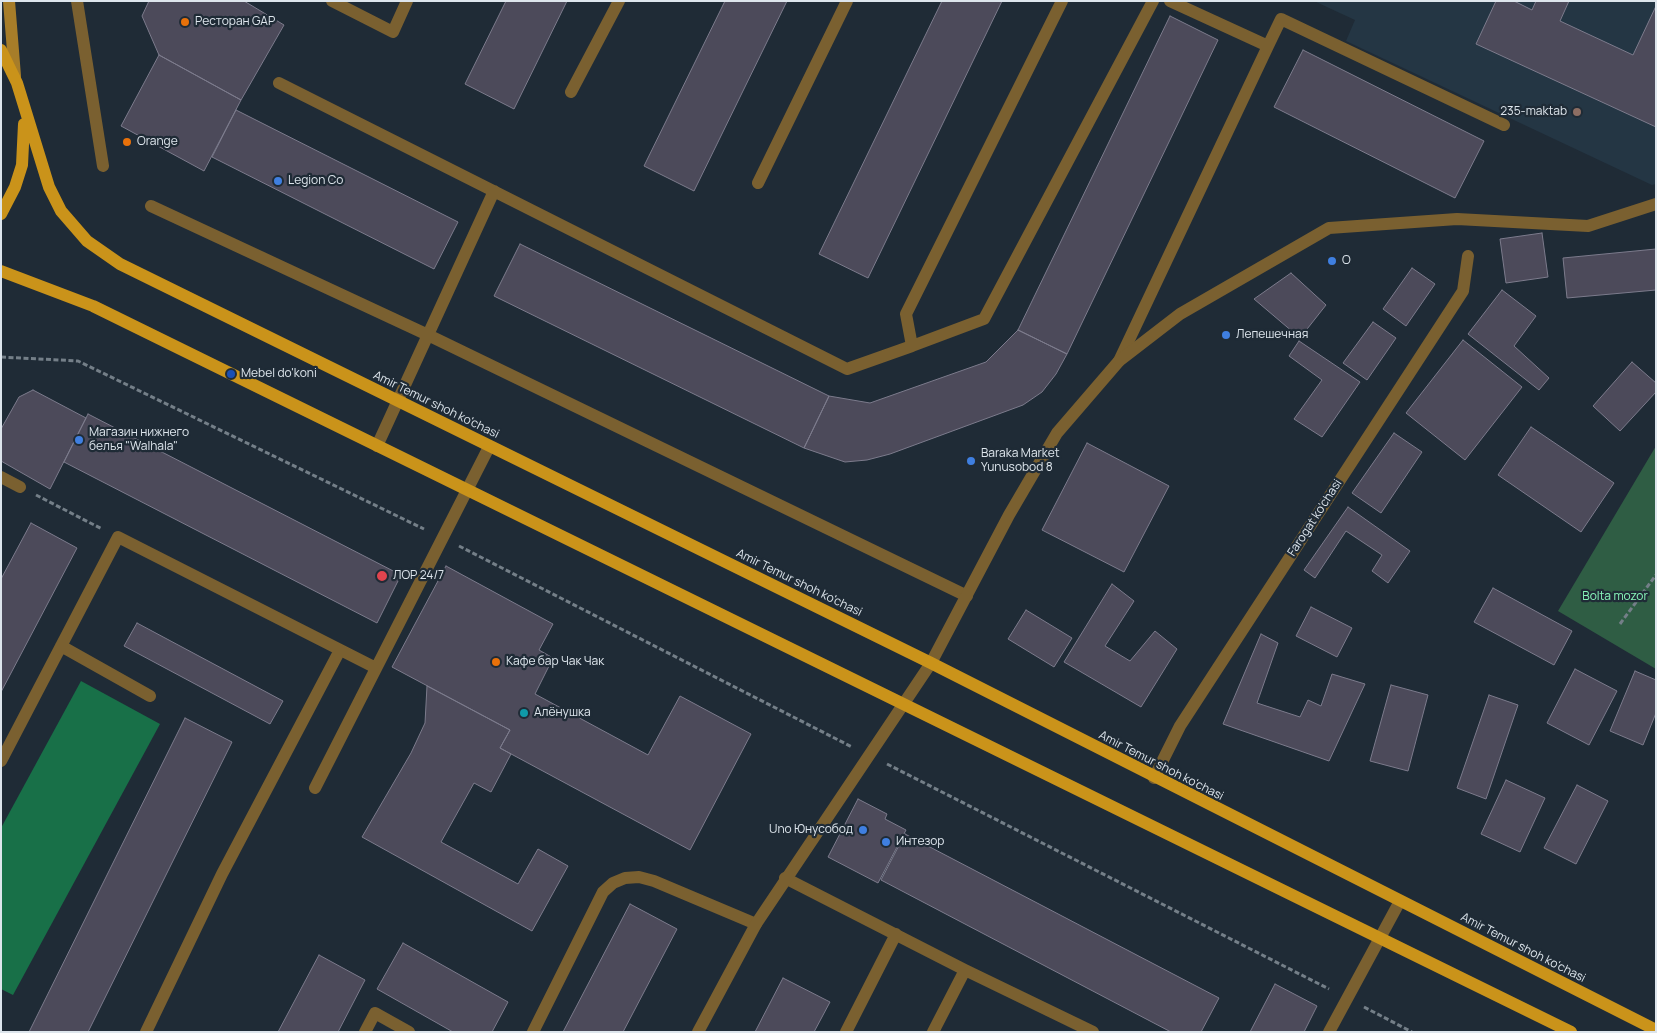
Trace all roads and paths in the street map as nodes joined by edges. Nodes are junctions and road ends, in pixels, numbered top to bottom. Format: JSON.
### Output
{"nodes":[{"id":1,"x":9,"y":1,"type":"edge"},
{"id":2,"x":77,"y":1,"type":"edge"},
{"id":3,"x":332,"y":1,"type":"edge"},
{"id":4,"x":407,"y":1,"type":"edge"},
{"id":5,"x":619,"y":1,"type":"edge"},
{"id":6,"x":848,"y":1,"type":"edge"},
{"id":7,"x":1062,"y":1,"type":"edge"},
{"id":8,"x":1152,"y":1,"type":"edge"},
{"id":9,"x":1170,"y":1,"type":"edge"},
{"id":10,"x":1268,"y":46,"type":"junction"},
{"id":11,"x":1,"y":50,"type":"edge"},
{"id":12,"x":17,"y":83,"type":"junction"},
{"id":13,"x":279,"y":83,"type":"dead end"},
{"id":14,"x":571,"y":92,"type":"dead end"},
{"id":15,"x":1504,"y":125,"type":"dead end"},
{"id":16,"x":22,"y":165,"type":"junction"},
{"id":17,"x":103,"y":166,"type":"dead end"},
{"id":18,"x":758,"y":183,"type":"dead end"},
{"id":19,"x":494,"y":191,"type":"junction"},
{"id":20,"x":1,"y":196,"type":"edge"},
{"id":21,"x":1656,"y":204,"type":"edge"},
{"id":22,"x":151,"y":206,"type":"dead end"},
{"id":23,"x":1,"y":214,"type":"edge"},
{"id":24,"x":1468,"y":256,"type":"dead end"},
{"id":25,"x":1,"y":271,"type":"edge"},
{"id":26,"x":428,"y":336,"type":"junction"},
{"id":27,"x":912,"y":346,"type":"junction"},
{"id":28,"x":1,"y":357,"type":"edge"},
{"id":29,"x":1119,"y":361,"type":"junction"},
{"id":30,"x":398,"y":402,"type":"junction"},
{"id":31,"x":377,"y":446,"type":"junction"},
{"id":32,"x":490,"y":447,"type":"junction"},
{"id":33,"x":1,"y":477,"type":"edge"},
{"id":34,"x":20,"y":487,"type":"joint"},
{"id":35,"x":468,"y":490,"type":"junction"},
{"id":36,"x":118,"y":537,"type":"junction"},
{"id":37,"x":443,"y":538,"type":"junction"},
{"id":38,"x":1656,"y":575,"type":"edge"},
{"id":39,"x":967,"y":596,"type":"junction"},
{"id":40,"x":1620,"y":624,"type":"dead end"},
{"id":41,"x":61,"y":646,"type":"junction"},
{"id":42,"x":340,"y":650,"type":"junction"},
{"id":43,"x":931,"y":663,"type":"junction"},
{"id":44,"x":376,"y":668,"type":"junction"},
{"id":45,"x":150,"y":696,"type":"dead end"},
{"id":46,"x":902,"y":704,"type":"junction"},
{"id":47,"x":868,"y":755,"type":"junction"},
{"id":48,"x":1,"y":761,"type":"edge"},
{"id":49,"x":1154,"y":778,"type":"junction"},
{"id":50,"x":315,"y":788,"type":"dead end"},
{"id":51,"x":785,"y":878,"type":"junction"},
{"id":52,"x":1400,"y":902,"type":"junction"},
{"id":53,"x":756,"y":924,"type":"junction"},
{"id":54,"x":896,"y":934,"type":"junction"},
{"id":55,"x":1380,"y":938,"type":"junction"},
{"id":56,"x":965,"y":970,"type":"junction"},
{"id":57,"x":1348,"y":998,"type":"junction"},
{"id":58,"x":1656,"y":1030,"type":"edge"},
{"id":59,"x":146,"y":1032,"type":"edge"},
{"id":60,"x":365,"y":1032,"type":"edge"},
{"id":61,"x":409,"y":1032,"type":"edge"},
{"id":62,"x":533,"y":1032,"type":"edge"},
{"id":63,"x":698,"y":1032,"type":"edge"},
{"id":64,"x":846,"y":1032,"type":"edge"},
{"id":65,"x":933,"y":1032,"type":"edge"},
{"id":66,"x":1093,"y":1032,"type":"edge"},
{"id":67,"x":1329,"y":1032,"type":"edge"},
{"id":68,"x":1412,"y":1032,"type":"edge"},
{"id":69,"x":1571,"y":1032,"type":"edge"}],
"edges":[{"from":1,"to":12,"type":"main road"},
{"from":2,"to":17,"type":"street"},
{"from":3,"to":4,"type":"street"},
{"from":5,"to":14,"type":"street"},
{"from":6,"to":18,"type":"street"},
{"from":7,"to":27,"type":"street"},
{"from":8,"to":27,"type":"street"},
{"from":9,"to":10,"type":"street"},
{"from":10,"to":15,"type":"street"},
{"from":10,"to":29,"type":"street"},
{"from":11,"to":12,"type":"main road","name":"Amir Temur shoh ko'chasi"},
{"from":12,"to":16,"type":"main road","name":"Amir Temur shoh ko'chasi"},
{"from":12,"to":30,"type":"main road","name":"Amir Temur shoh ko'chasi"},
{"from":13,"to":19,"type":"street"},
{"from":16,"to":20,"type":"main road"},
{"from":16,"to":23,"type":"main road","name":"Amir Temur shoh ko'chasi"},
{"from":19,"to":26,"type":"street"},
{"from":19,"to":27,"type":"street"},
{"from":21,"to":29,"type":"street"},
{"from":22,"to":26,"type":"street"},
{"from":24,"to":49,"type":"street","name":"Farogat ko'chasi"},
{"from":25,"to":31,"type":"main road"},
{"from":26,"to":30,"type":"street"},
{"from":26,"to":39,"type":"street"},
{"from":28,"to":37,"type":"path"},
{"from":29,"to":39,"type":"street"},
{"from":30,"to":31,"type":"street"},
{"from":30,"to":32,"type":"main road","name":"Amir Temur shoh ko'chasi"},
{"from":31,"to":35,"type":"main road"},
{"from":32,"to":35,"type":"street"},
{"from":32,"to":43,"type":"main road","name":"Amir Temur shoh ko'chasi"},
{"from":33,"to":34,"type":"street"},
{"from":34,"to":36,"type":"path"},
{"from":35,"to":37,"type":"street"},
{"from":35,"to":46,"type":"main road"},
{"from":36,"to":41,"type":"street"},
{"from":36,"to":42,"type":"street"},
{"from":37,"to":44,"type":"street"},
{"from":37,"to":47,"type":"path"},
{"from":38,"to":40,"type":"path"},
{"from":39,"to":43,"type":"street"},
{"from":41,"to":45,"type":"street"},
{"from":41,"to":48,"type":"street"},
{"from":42,"to":44,"type":"street"},
{"from":42,"to":59,"type":"street"},
{"from":43,"to":46,"type":"street"},
{"from":43,"to":49,"type":"main road","name":"Amir Temur shoh ko'chasi"},
{"from":44,"to":50,"type":"street"},
{"from":46,"to":47,"type":"street"},
{"from":46,"to":55,"type":"main road"},
{"from":47,"to":51,"type":"street"},
{"from":47,"to":57,"type":"path"},
{"from":49,"to":52,"type":"main road","name":"Amir Temur shoh ko'chasi"},
{"from":51,"to":53,"type":"street"},
{"from":51,"to":54,"type":"street"},
{"from":52,"to":55,"type":"street"},
{"from":52,"to":58,"type":"main road","name":"Amir Temur shoh ko'chasi"},
{"from":53,"to":62,"type":"street"},
{"from":53,"to":63,"type":"street"},
{"from":54,"to":56,"type":"street"},
{"from":54,"to":64,"type":"street"},
{"from":55,"to":57,"type":"street"},
{"from":55,"to":69,"type":"main road"},
{"from":56,"to":65,"type":"street"},
{"from":56,"to":66,"type":"street"},
{"from":57,"to":67,"type":"street"},
{"from":57,"to":68,"type":"path"},
{"from":60,"to":61,"type":"street"}]}
